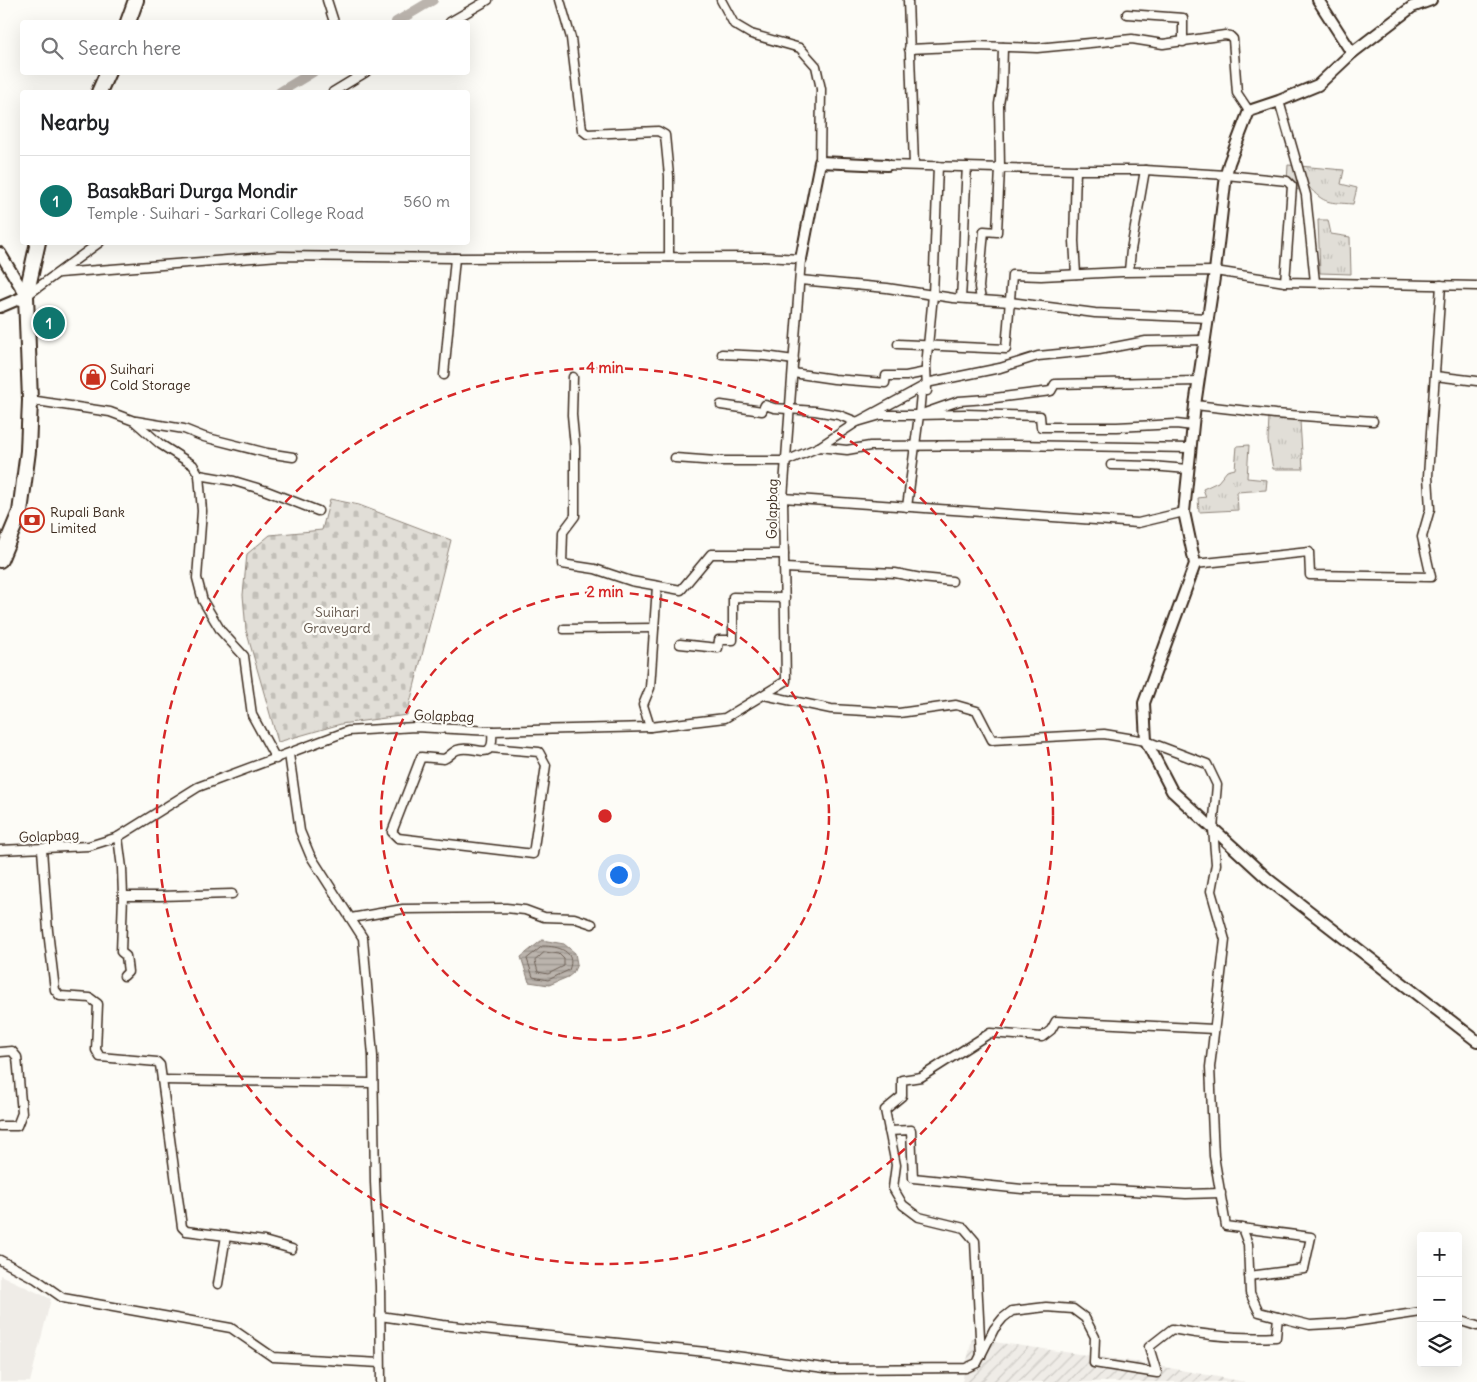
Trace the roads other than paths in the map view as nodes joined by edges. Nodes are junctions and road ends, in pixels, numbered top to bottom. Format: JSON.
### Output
{"nodes":[{"id":1,"x":136,"y":0,"type":"edge"},
{"id":2,"x":327,"y":0,"type":"edge"},
{"id":3,"x":488,"y":0,"type":"edge"},
{"id":4,"x":560,"y":0,"type":"edge"},
{"id":5,"x":721,"y":0,"type":"edge"},
{"id":6,"x":908,"y":0,"type":"edge"},
{"id":7,"x":1318,"y":0,"type":"edge"},
{"id":8,"x":1431,"y":0,"type":"edge"},
{"id":9,"x":1127,"y":14,"type":"dead end"},
{"id":10,"x":129,"y":20,"type":"edge"},
{"id":11,"x":333,"y":20,"type":"edge"},
{"id":12,"x":453,"y":20,"type":"edge"},
{"id":13,"x":1183,"y":42,"type":"junction"},
{"id":14,"x":1003,"y":48,"type":"junction"},
{"id":15,"x":909,"y":49,"type":"junction"},
{"id":16,"x":1352,"y":53,"type":"junction"},
{"id":17,"x":107,"y":75,"type":"edge"},
{"id":18,"x":354,"y":76,"type":"edge"},
{"id":19,"x":100,"y":90,"type":"edge"},
{"id":20,"x":336,"y":90,"type":"edge"},
{"id":21,"x":1279,"y":101,"type":"junction"},
{"id":22,"x":1249,"y":110,"type":"junction"},
{"id":23,"x":820,"y":162,"type":"junction"},
{"id":24,"x":887,"y":164,"type":"joint"},
{"id":25,"x":914,"y":165,"type":"junction"},
{"id":26,"x":938,"y":166,"type":"junction"},
{"id":27,"x":967,"y":167,"type":"junction"},
{"id":28,"x":1000,"y":168,"type":"junction"},
{"id":29,"x":1076,"y":170,"type":"junction"},
{"id":30,"x":1145,"y":170,"type":"junction"},
{"id":31,"x":1226,"y":175,"type":"junction"},
{"id":32,"x":37,"y":245,"type":"edge"},
{"id":33,"x":96,"y":245,"type":"edge"},
{"id":34,"x":0,"y":254,"type":"edge"},
{"id":35,"x":669,"y":257,"type":"junction"},
{"id":36,"x":455,"y":258,"type":"junction"},
{"id":37,"x":802,"y":259,"type":"junction"},
{"id":38,"x":1215,"y":271,"type":"junction"},
{"id":39,"x":1129,"y":272,"type":"junction"},
{"id":40,"x":58,"y":273,"type":"junction"},
{"id":41,"x":1076,"y":274,"type":"junction"},
{"id":42,"x":800,"y":280,"type":"junction"},
{"id":43,"x":1285,"y":282,"type":"junction"},
{"id":44,"x":1314,"y":282,"type":"junction"},
{"id":45,"x":1441,"y":285,"type":"junction"},
{"id":46,"x":1477,"y":286,"type":"edge"},
{"id":47,"x":934,"y":295,"type":"junction"},
{"id":48,"x":26,"y":296,"type":"junction"},
{"id":49,"x":961,"y":298,"type":"junction"},
{"id":50,"x":981,"y":300,"type":"junction"},
{"id":51,"x":1010,"y":302,"type":"junction"},
{"id":52,"x":0,"y":308,"type":"edge"},
{"id":53,"x":1209,"y":318,"type":"junction"},
{"id":54,"x":1205,"y":340,"type":"junction"},
{"id":55,"x":898,"y":344,"type":"dead end"},
{"id":56,"x":927,"y":347,"type":"junction"},
{"id":57,"x":722,"y":354,"type":"dead end"},
{"id":58,"x":794,"y":360,"type":"junction"},
{"id":59,"x":926,"y":372,"type":"junction"},
{"id":60,"x":793,"y":373,"type":"junction"},
{"id":61,"x":444,"y":375,"type":"dead end"},
{"id":62,"x":1435,"y":376,"type":"junction"},
{"id":63,"x":573,"y":377,"type":"dead end"},
{"id":64,"x":1198,"y":381,"type":"junction"},
{"id":65,"x":1477,"y":381,"type":"edge"},
{"id":66,"x":927,"y":384,"type":"junction"},
{"id":67,"x":30,"y":400,"type":"junction"},
{"id":68,"x":721,"y":405,"type":"dead end"},
{"id":69,"x":1195,"y":405,"type":"junction"},
{"id":70,"x":790,"y":408,"type":"junction"},
{"id":71,"x":919,"y":415,"type":"junction"},
{"id":72,"x":134,"y":421,"type":"junction"},
{"id":73,"x":1373,"y":421,"type":"dead end"},
{"id":74,"x":857,"y":422,"type":"junction"},
{"id":75,"x":1193,"y":426,"type":"junction"},
{"id":76,"x":820,"y":447,"type":"junction"},
{"id":77,"x":916,"y":447,"type":"junction"},
{"id":78,"x":1190,"y":448,"type":"junction"},
{"id":79,"x":293,"y":457,"type":"dead end"},
{"id":80,"x":675,"y":458,"type":"dead end"},
{"id":81,"x":786,"y":461,"type":"junction"},
{"id":82,"x":1111,"y":465,"type":"dead end"},
{"id":83,"x":1188,"y":469,"type":"junction"},
{"id":84,"x":199,"y":475,"type":"junction"},
{"id":85,"x":783,"y":498,"type":"junction"},
{"id":86,"x":908,"y":507,"type":"junction"},
{"id":87,"x":318,"y":511,"type":"dead end"},
{"id":88,"x":1184,"y":512,"type":"junction"},
{"id":89,"x":784,"y":554,"type":"junction"},
{"id":90,"x":0,"y":560,"type":"edge"},
{"id":91,"x":1195,"y":564,"type":"junction"},
{"id":92,"x":784,"y":568,"type":"junction"},
{"id":93,"x":952,"y":581,"type":"dead end"},
{"id":94,"x":657,"y":586,"type":"junction"},
{"id":95,"x":785,"y":598,"type":"junction"},
{"id":96,"x":654,"y":628,"type":"junction"},
{"id":97,"x":564,"y":629,"type":"dead end"},
{"id":98,"x":680,"y":644,"type":"dead end"},
{"id":99,"x":764,"y":695,"type":"junction"},
{"id":100,"x":650,"y":727,"type":"junction"},
{"id":101,"x":492,"y":731,"type":"junction"},
{"id":102,"x":1146,"y":741,"type":"junction"},
{"id":103,"x":490,"y":748,"type":"junction"},
{"id":104,"x":289,"y":754,"type":"junction"},
{"id":105,"x":276,"y":759,"type":"junction"},
{"id":106,"x":1213,"y":829,"type":"junction"},
{"id":107,"x":118,"y":838,"type":"junction"},
{"id":108,"x":42,"y":849,"type":"junction"},
{"id":109,"x":0,"y":850,"type":"edge"},
{"id":110,"x":232,"y":894,"type":"dead end"},
{"id":111,"x":123,"y":896,"type":"junction"},
{"id":112,"x":351,"y":918,"type":"junction"},
{"id":113,"x":592,"y":924,"type":"dead end"},
{"id":114,"x":124,"y":976,"type":"dead end"},
{"id":115,"x":1214,"y":1029,"type":"junction"},
{"id":116,"x":1477,"y":1041,"type":"edge"},
{"id":117,"x":0,"y":1052,"type":"edge"},
{"id":118,"x":162,"y":1080,"type":"junction"},
{"id":119,"x":372,"y":1083,"type":"junction"},
{"id":120,"x":0,"y":1126,"type":"edge"},
{"id":121,"x":889,"y":1131,"type":"junction"},
{"id":122,"x":1220,"y":1193,"type":"junction"},
{"id":123,"x":1242,"y":1228,"type":"junction"},
{"id":124,"x":226,"y":1236,"type":"junction"},
{"id":125,"x":292,"y":1249,"type":"dead end"},
{"id":126,"x":0,"y":1260,"type":"edge"},
{"id":127,"x":1249,"y":1276,"type":"junction"},
{"id":128,"x":218,"y":1284,"type":"dead end"},
{"id":129,"x":1417,"y":1313,"type":"edge"},
{"id":130,"x":380,"y":1316,"type":"junction"},
{"id":131,"x":1278,"y":1317,"type":"junction"},
{"id":132,"x":1462,"y":1321,"type":"edge"},
{"id":133,"x":1477,"y":1326,"type":"edge"},
{"id":134,"x":981,"y":1356,"type":"junction"},
{"id":135,"x":380,"y":1363,"type":"junction"},
{"id":136,"x":381,"y":1382,"type":"edge"}],
"edges":[{"from":1,"to":10,"type":"highway"},
{"from":2,"to":11,"type":"street"},
{"from":3,"to":12,"type":"street"},
{"from":4,"to":35,"type":"street"},
{"from":5,"to":23,"type":"street"},
{"from":6,"to":15,"type":"street"},
{"from":7,"to":16,"type":"street"},
{"from":8,"to":16,"type":"street"},
{"from":9,"to":13,"type":"street"},
{"from":13,"to":14,"type":"street"},
{"from":13,"to":22,"type":"street"},
{"from":14,"to":15,"type":"street"},
{"from":14,"to":28,"type":"street"},
{"from":15,"to":25,"type":"street"},
{"from":16,"to":21,"type":"street"},
{"from":17,"to":19,"type":"highway"},
{"from":18,"to":20,"type":"street"},
{"from":21,"to":22,"type":"street"},
{"from":21,"to":44,"type":"street"},
{"from":22,"to":31,"type":"street"},
{"from":23,"to":24,"type":"street"},
{"from":23,"to":37,"type":"street"},
{"from":24,"to":25,"type":"street"},
{"from":25,"to":26,"type":"street"},
{"from":26,"to":27,"type":"street"},
{"from":26,"to":47,"type":"street"},
{"from":27,"to":28,"type":"street"},
{"from":27,"to":49,"type":"street"},
{"from":28,"to":29,"type":"street"},
{"from":28,"to":50,"type":"street"},
{"from":29,"to":30,"type":"street"},
{"from":29,"to":41,"type":"street"},
{"from":30,"to":31,"type":"street"},
{"from":30,"to":39,"type":"street"},
{"from":31,"to":38,"type":"street"},
{"from":31,"to":43,"type":"street"},
{"from":32,"to":48,"type":"highway"},
{"from":33,"to":40,"type":"street"},
{"from":34,"to":48,"type":"street"},
{"from":35,"to":36,"type":"street"},
{"from":35,"to":37,"type":"street"},
{"from":36,"to":40,"type":"street"},
{"from":36,"to":61,"type":"street"},
{"from":37,"to":42,"type":"street","name":"Golapbag"},
{"from":38,"to":39,"type":"street"},
{"from":38,"to":43,"type":"street"},
{"from":38,"to":53,"type":"street"},
{"from":39,"to":41,"type":"street"},
{"from":40,"to":48,"type":"street"},
{"from":41,"to":51,"type":"street"},
{"from":42,"to":47,"type":"street"},
{"from":42,"to":58,"type":"street","name":"Golapbag"},
{"from":43,"to":44,"type":"street"},
{"from":44,"to":45,"type":"street"},
{"from":45,"to":46,"type":"street"},
{"from":45,"to":62,"type":"street"},
{"from":47,"to":49,"type":"street"},
{"from":47,"to":56,"type":"street"},
{"from":48,"to":52,"type":"street"},
{"from":48,"to":67,"type":"highway"},
{"from":49,"to":50,"type":"street"},
{"from":50,"to":51,"type":"street"},
{"from":51,"to":53,"type":"street"},
{"from":51,"to":56,"type":"street"},
{"from":53,"to":54,"type":"street"},
{"from":54,"to":64,"type":"street"},
{"from":54,"to":66,"type":"street"},
{"from":55,"to":56,"type":"street"},
{"from":56,"to":59,"type":"street"},
{"from":57,"to":58,"type":"street"},
{"from":58,"to":60,"type":"street","name":"Golapbag"},
{"from":59,"to":60,"type":"street"},
{"from":59,"to":66,"type":"street"},
{"from":60,"to":70,"type":"street","name":"Golapbag"},
{"from":62,"to":65,"type":"street"},
{"from":62,"to":91,"type":"street"},
{"from":63,"to":94,"type":"street"},
{"from":64,"to":69,"type":"street"},
{"from":64,"to":71,"type":"street"},
{"from":66,"to":71,"type":"street"},
{"from":66,"to":74,"type":"street"},
{"from":67,"to":72,"type":"street"},
{"from":67,"to":90,"type":"highway"},
{"from":68,"to":70,"type":"street"},
{"from":69,"to":73,"type":"street"},
{"from":69,"to":75,"type":"street"},
{"from":70,"to":74,"type":"street"},
{"from":70,"to":81,"type":"street","name":"Golapbag"},
{"from":71,"to":74,"type":"street"},
{"from":71,"to":75,"type":"street"},
{"from":71,"to":77,"type":"street"},
{"from":72,"to":79,"type":"street"},
{"from":72,"to":84,"type":"street"},
{"from":74,"to":76,"type":"street"},
{"from":75,"to":78,"type":"street"},
{"from":76,"to":77,"type":"street"},
{"from":76,"to":81,"type":"street"},
{"from":77,"to":78,"type":"street"},
{"from":77,"to":86,"type":"street"},
{"from":78,"to":83,"type":"street"},
{"from":80,"to":81,"type":"street"},
{"from":81,"to":85,"type":"street","name":"Golapbag"},
{"from":82,"to":83,"type":"street"},
{"from":83,"to":88,"type":"street"},
{"from":84,"to":87,"type":"street"},
{"from":84,"to":105,"type":"street"},
{"from":85,"to":86,"type":"street"},
{"from":85,"to":89,"type":"street","name":"Golapbag"},
{"from":86,"to":88,"type":"street"},
{"from":88,"to":91,"type":"street"},
{"from":89,"to":92,"type":"street","name":"Golapbag"},
{"from":89,"to":94,"type":"street"},
{"from":91,"to":102,"type":"street"},
{"from":92,"to":93,"type":"street"},
{"from":92,"to":95,"type":"street","name":"Golapbag"},
{"from":94,"to":96,"type":"street"},
{"from":95,"to":98,"type":"street"},
{"from":95,"to":99,"type":"street","name":"Golapbag"},
{"from":96,"to":97,"type":"street"},
{"from":96,"to":100,"type":"street"},
{"from":99,"to":100,"type":"street","name":"Golapbag"},
{"from":99,"to":102,"type":"street"},
{"from":100,"to":101,"type":"street","name":"Golapbag"},
{"from":101,"to":103,"type":"street"},
{"from":101,"to":104,"type":"street","name":"Golapbag"},
{"from":102,"to":106,"type":"street"},
{"from":102,"to":106,"type":"street"},
{"from":103,"to":103,"type":"street"},
{"from":104,"to":105,"type":"street","name":"Golapbag"},
{"from":104,"to":112,"type":"street"},
{"from":105,"to":107,"type":"street","name":"Golapbag"},
{"from":106,"to":115,"type":"street"},
{"from":106,"to":116,"type":"street"},
{"from":107,"to":108,"type":"street","name":"Golapbag"},
{"from":107,"to":111,"type":"street"},
{"from":108,"to":109,"type":"street","name":"Golapbag"},
{"from":108,"to":118,"type":"street"},
{"from":110,"to":111,"type":"street"},
{"from":111,"to":114,"type":"street"},
{"from":112,"to":113,"type":"street"},
{"from":112,"to":119,"type":"street"},
{"from":115,"to":121,"type":"street"},
{"from":115,"to":122,"type":"street"},
{"from":117,"to":120,"type":"street"},
{"from":118,"to":119,"type":"street"},
{"from":118,"to":124,"type":"street"},
{"from":119,"to":130,"type":"street"},
{"from":121,"to":122,"type":"street"},
{"from":121,"to":134,"type":"street"},
{"from":122,"to":123,"type":"street"},
{"from":123,"to":127,"type":"street"},
{"from":123,"to":127,"type":"street"},
{"from":124,"to":125,"type":"street"},
{"from":124,"to":128,"type":"street"},
{"from":126,"to":135,"type":"street"},
{"from":127,"to":131,"type":"street"},
{"from":129,"to":131,"type":"street"},
{"from":130,"to":134,"type":"street"},
{"from":130,"to":135,"type":"street"},
{"from":131,"to":134,"type":"street"},
{"from":132,"to":133,"type":"street"},
{"from":135,"to":136,"type":"street"}]}
